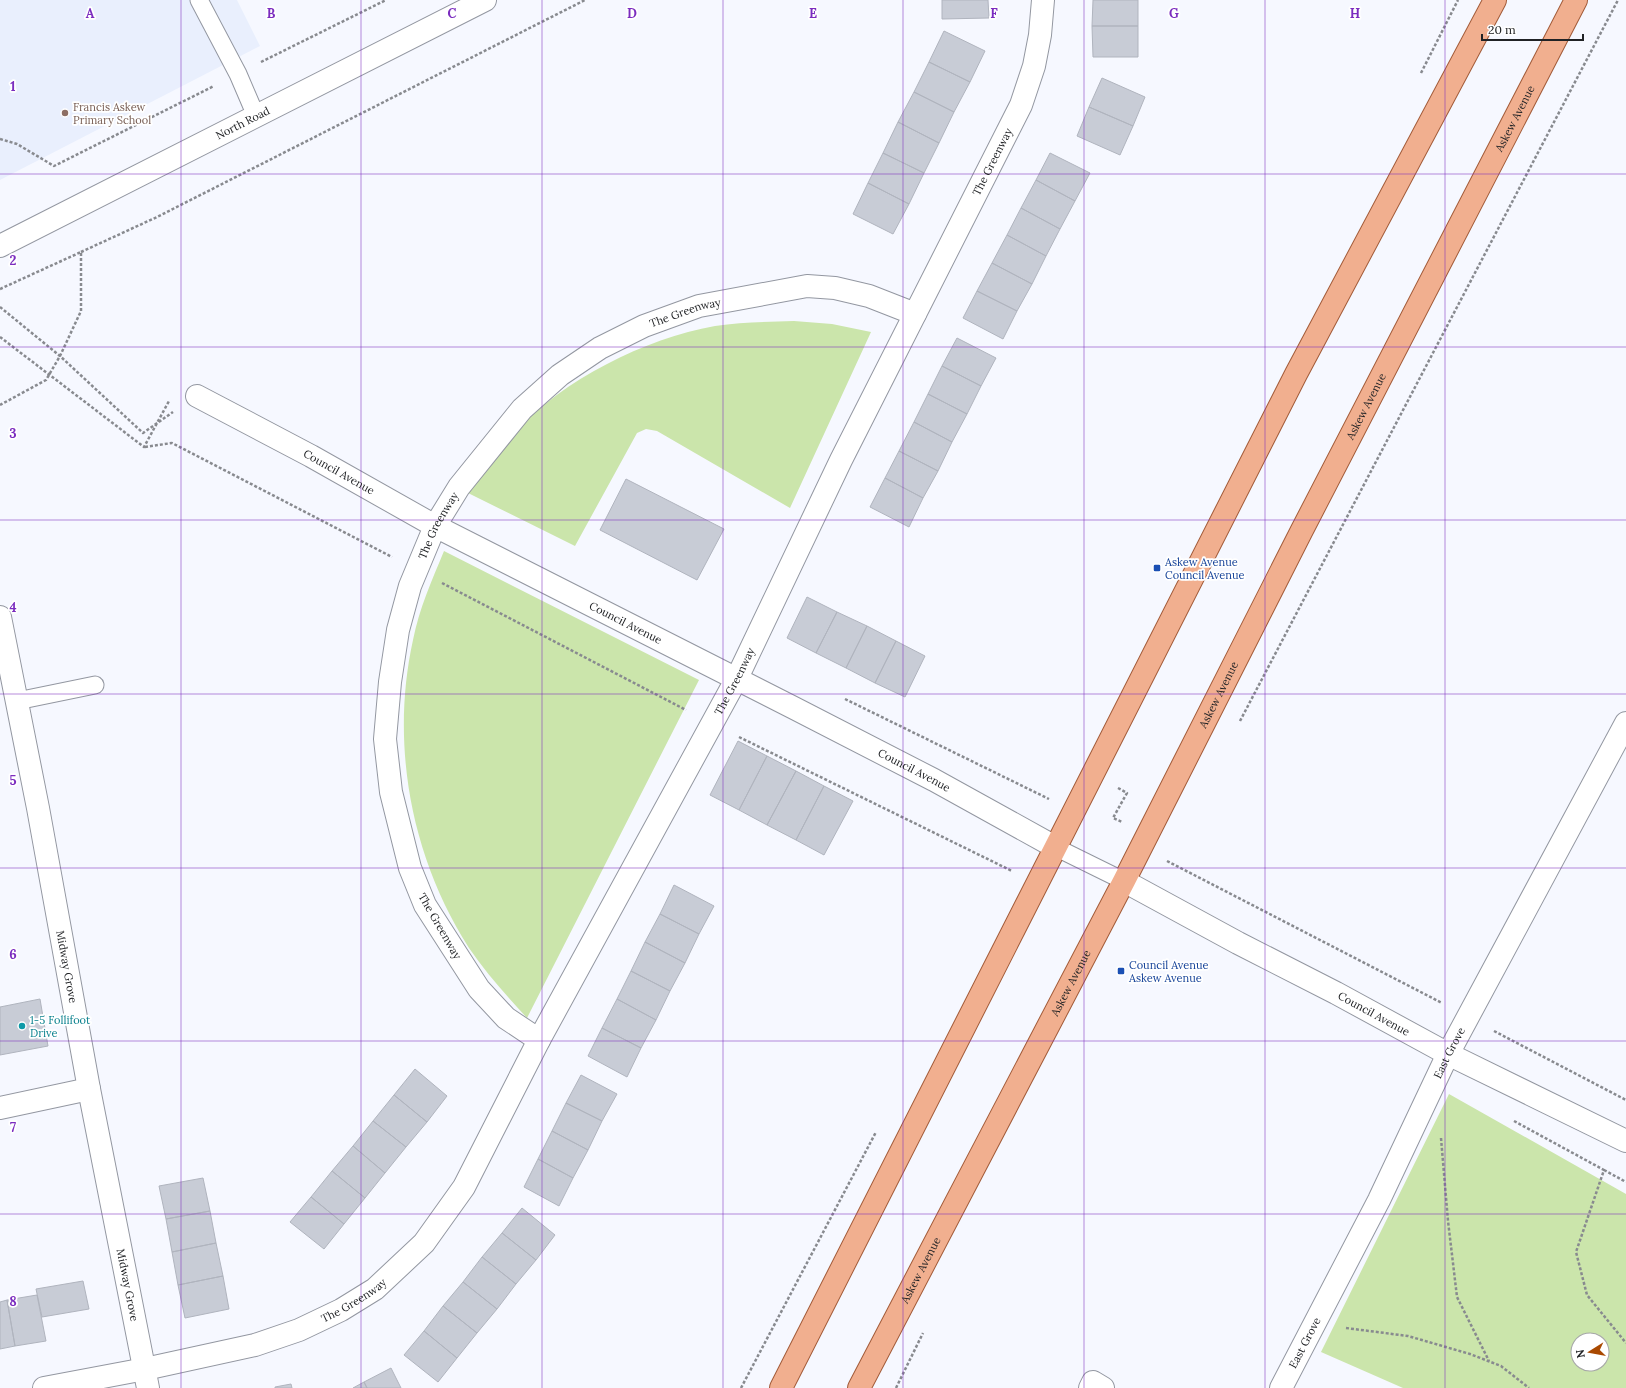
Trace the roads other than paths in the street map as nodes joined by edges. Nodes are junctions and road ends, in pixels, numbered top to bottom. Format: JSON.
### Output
{"nodes":[{"id":1,"x":199,"y":0,"type":"edge"},
{"id":2,"x":485,"y":0,"type":"edge"},
{"id":3,"x":1043,"y":0,"type":"edge"},
{"id":4,"x":1495,"y":0,"type":"edge"},
{"id":5,"x":1576,"y":0,"type":"edge"},
{"id":6,"x":256,"y":116,"type":"junction"},
{"id":7,"x":0,"y":246,"type":"edge"},
{"id":8,"x":915,"y":314,"type":"junction"},
{"id":9,"x":197,"y":396,"type":"road end"},
{"id":10,"x":435,"y":526,"type":"junction"},
{"id":11,"x":0,"y":617,"type":"edge"},
{"id":12,"x":736,"y":678,"type":"junction"},
{"id":13,"x":95,"y":685,"type":"dead end"},
{"id":14,"x":17,"y":701,"type":"junction"},
{"id":15,"x":1626,"y":722,"type":"edge"},
{"id":16,"x":1055,"y":847,"type":"junction"},
{"id":17,"x":1124,"y":881,"type":"junction"},
{"id":18,"x":539,"y":1040,"type":"junction"},
{"id":19,"x":1448,"y":1054,"type":"junction"},
{"id":20,"x":89,"y":1089,"type":"junction"},
{"id":21,"x":0,"y":1108,"type":"edge"},
{"id":22,"x":1626,"y":1140,"type":"edge"},
{"id":23,"x":147,"y":1378,"type":"edge"},
{"id":24,"x":44,"y":1388,"type":"edge"},
{"id":25,"x":781,"y":1388,"type":"edge"},
{"id":26,"x":859,"y":1388,"type":"edge"},
{"id":27,"x":1090,"y":1388,"type":"edge"},
{"id":28,"x":1103,"y":1388,"type":"edge"},
{"id":29,"x":1281,"y":1388,"type":"edge"}],
"edges":[{"from":1,"to":6,"type":"lane"},
{"from":2,"to":6,"type":"street","name":"North Road"},
{"from":3,"to":8,"type":"street","name":"The Greenway"},
{"from":4,"to":16,"type":"main road"},
{"from":5,"to":17,"type":"main road","name":"Askew Avenue"},
{"from":6,"to":7,"type":"street","name":"North Road"},
{"from":8,"to":10,"type":"street","name":"The Greenway"},
{"from":8,"to":12,"type":"street","name":"The Greenway"},
{"from":9,"to":10,"type":"street","name":"Council Avenue"},
{"from":10,"to":12,"type":"street","name":"Council Avenue"},
{"from":10,"to":18,"type":"street","name":"The Greenway"},
{"from":11,"to":14,"type":"street","name":"Midway Grove"},
{"from":12,"to":16,"type":"street","name":"Council Avenue"},
{"from":12,"to":18,"type":"street","name":"The Greenway"},
{"from":13,"to":14,"type":"lane"},
{"from":14,"to":20,"type":"street","name":"Midway Grove"},
{"from":15,"to":19,"type":"street","name":"East Grove"},
{"from":16,"to":17,"type":"lane"},
{"from":16,"to":25,"type":"main road"},
{"from":17,"to":19,"type":"street","name":"Council Avenue"},
{"from":17,"to":26,"type":"main road","name":"Askew Avenue"},
{"from":18,"to":23,"type":"street","name":"The Greenway"},
{"from":19,"to":22,"type":"street","name":"Council Avenue"},
{"from":19,"to":29,"type":"street","name":"East Grove"},
{"from":20,"to":21,"type":"street"},
{"from":20,"to":23,"type":"street","name":"Midway Grove"},
{"from":23,"to":24,"type":"street","name":"The Greenway"},
{"from":27,"to":28,"type":"street"}]}
